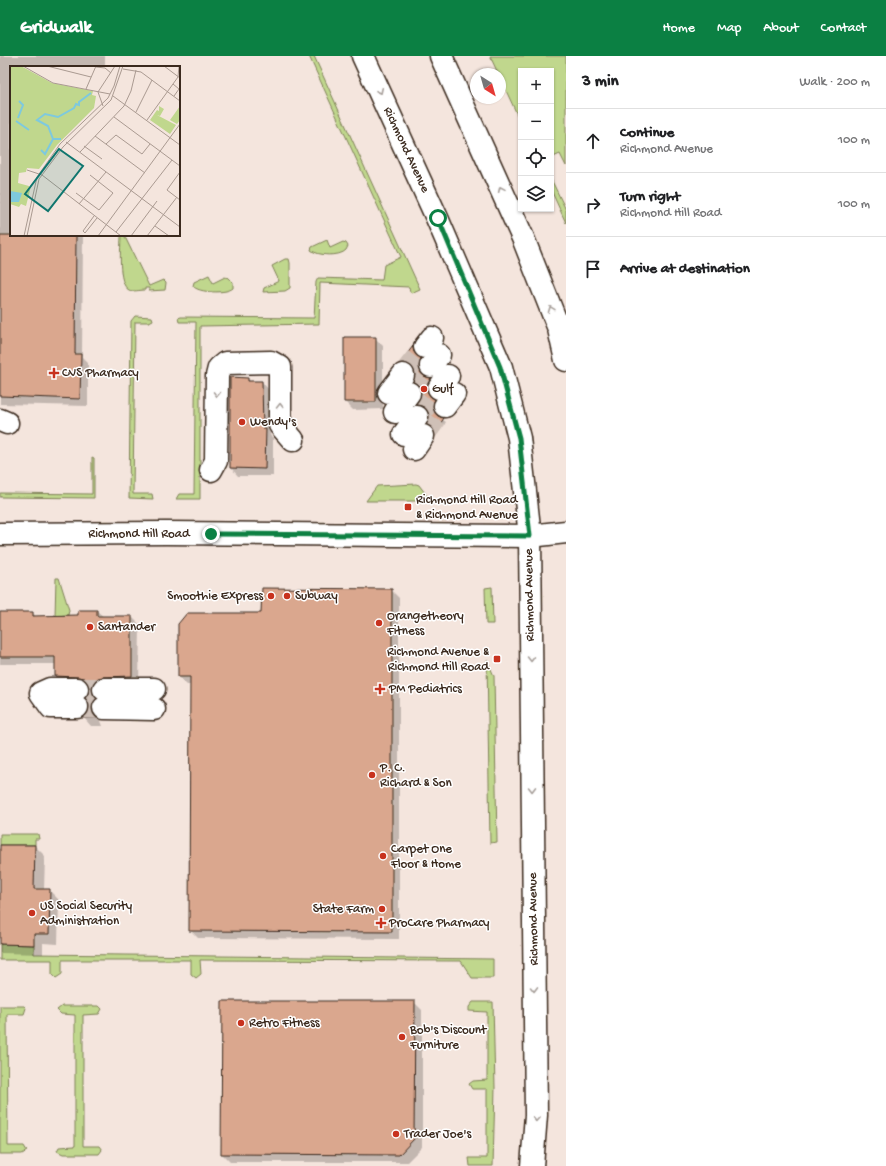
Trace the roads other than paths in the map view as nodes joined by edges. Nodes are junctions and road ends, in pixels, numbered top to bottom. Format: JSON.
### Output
{"nodes":[{"id":1,"x":364,"y":56,"type":"edge"},
{"id":2,"x":441,"y":56,"type":"edge"},
{"id":3,"x":566,"y":360,"type":"edge"},
{"id":4,"x":293,"y":440,"type":"dead end"},
{"id":5,"x":211,"y":470,"type":"dead end"},
{"id":6,"x":566,"y":532,"type":"edge"},
{"id":7,"x":0,"y":534,"type":"edge"},
{"id":8,"x":530,"y":536,"type":"junction"},
{"id":9,"x":40,"y":693,"type":"dead end"},
{"id":10,"x":77,"y":698,"type":"tunnel mouth"},
{"id":11,"x":104,"y":698,"type":"tunnel mouth"},
{"id":12,"x":154,"y":699,"type":"dead end"},
{"id":13,"x":532,"y":1166,"type":"edge"}],
"edges":[{"from":1,"to":8,"type":"main road","name":"Richmond Avenue","one_way":true},
{"from":3,"to":2,"type":"main road","one_way":true},
{"from":4,"to":5,"type":"main road","one_way":true},
{"from":6,"to":8,"type":"main road","name":"Richmond Hill Road"},
{"from":7,"to":8,"type":"main road","name":"Richmond Hill Road"},
{"from":8,"to":13,"type":"main road","name":"Richmond Avenue","one_way":true},
{"from":9,"to":10,"type":"main road"},
{"from":11,"to":12,"type":"main road"}]}
